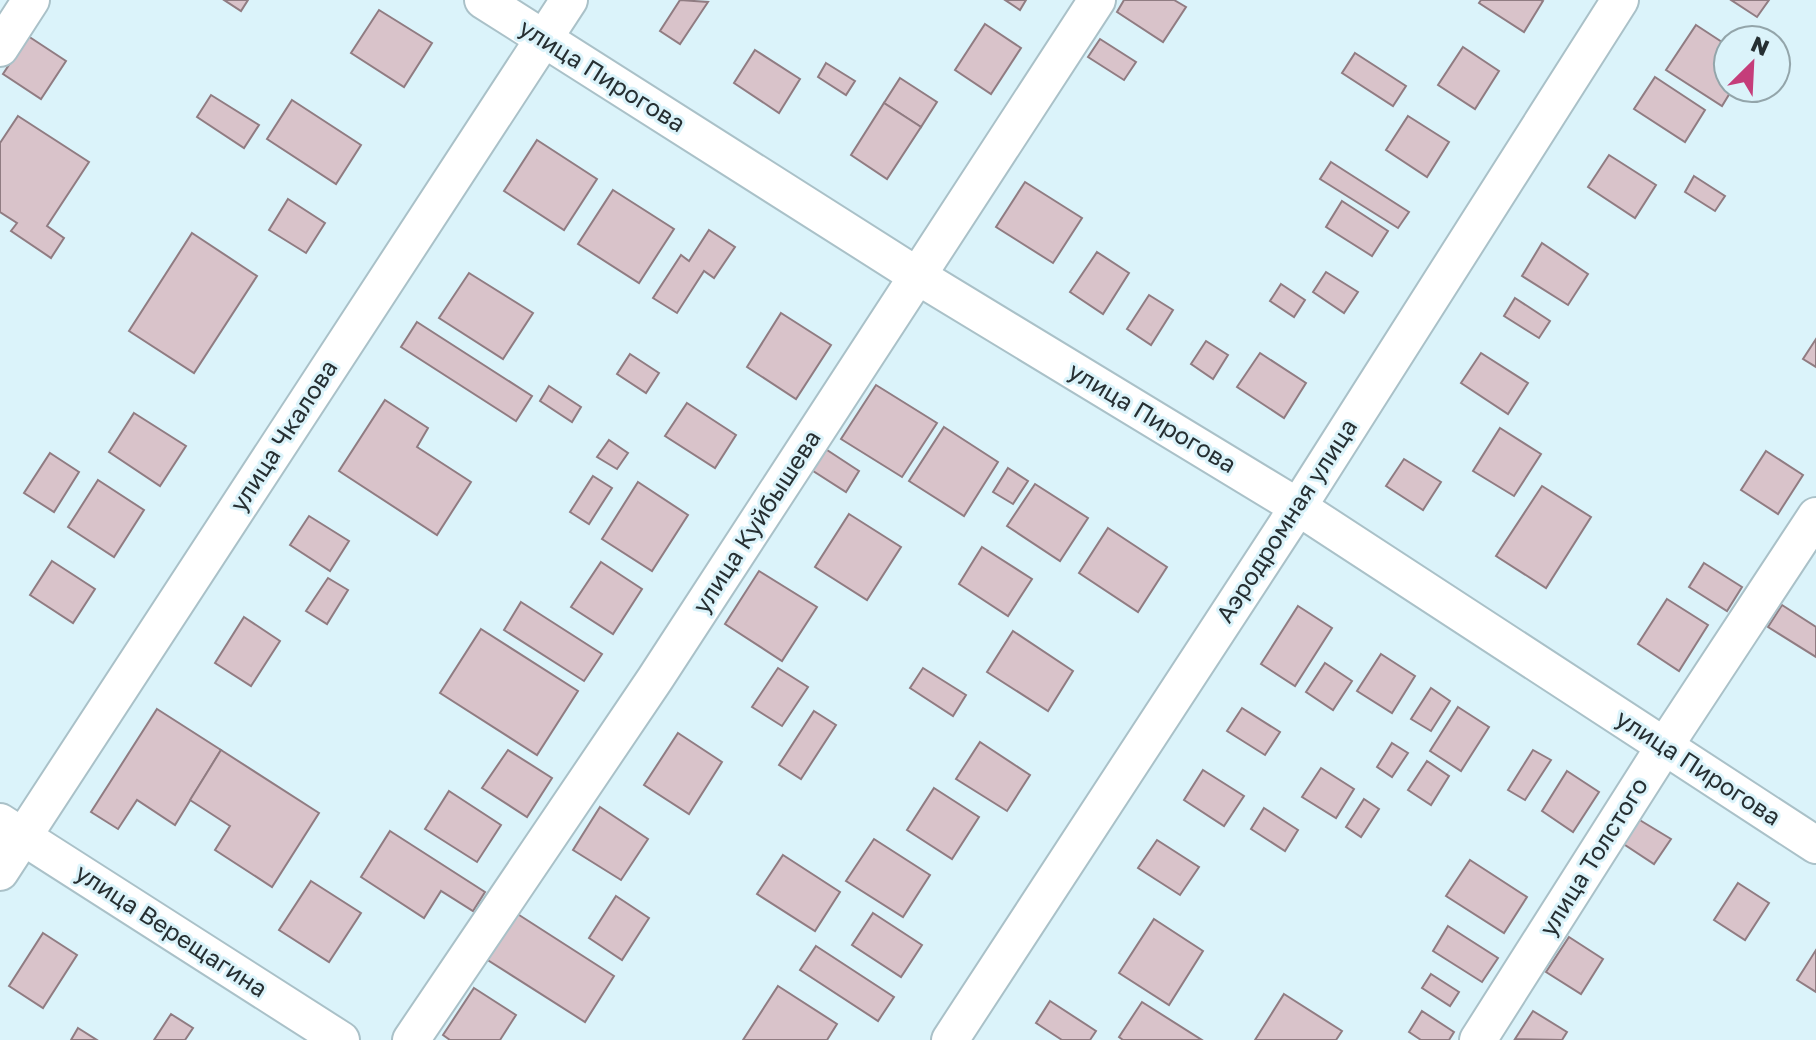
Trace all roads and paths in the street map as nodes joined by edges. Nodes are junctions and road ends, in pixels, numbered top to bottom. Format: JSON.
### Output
{"nodes":[{"id":1,"x":31,"y":0,"type":"edge"},
{"id":2,"x":483,"y":0,"type":"edge"},
{"id":3,"x":569,"y":0,"type":"edge"},
{"id":4,"x":1097,"y":0,"type":"edge"},
{"id":5,"x":1620,"y":0,"type":"edge"},
{"id":6,"x":543,"y":39,"type":"junction"},
{"id":7,"x":0,"y":48,"type":"edge"},
{"id":8,"x":916,"y":275,"type":"junction"},
{"id":9,"x":1298,"y":507,"type":"junction"},
{"id":10,"x":1816,"y":516,"type":"edge"},
{"id":11,"x":1664,"y":747,"type":"junction"},
{"id":12,"x":11,"y":829,"type":"edge"},
{"id":13,"x":1816,"y":845,"type":"edge"},
{"id":14,"x":0,"y":872,"type":"edge"},
{"id":15,"x":341,"y":1040,"type":"edge"},
{"id":16,"x":411,"y":1040,"type":"edge"},
{"id":17,"x":950,"y":1040,"type":"edge"},
{"id":18,"x":1478,"y":1040,"type":"edge"}],
"edges":[{"from":1,"to":7,"type":"street"},
{"from":2,"to":6,"type":"street","name":"улица Пирогова"},
{"from":3,"to":6,"type":"street","name":"улица Чкалова"},
{"from":4,"to":8,"type":"street","name":"улица Куйбышева"},
{"from":5,"to":9,"type":"street","name":"Аэродромная улица"},
{"from":6,"to":8,"type":"street","name":"улица Пирогова"},
{"from":6,"to":12,"type":"street","name":"улица Чкалова"},
{"from":8,"to":9,"type":"street","name":"улица Пирогова"},
{"from":8,"to":16,"type":"street","name":"улица Куйбышева"},
{"from":9,"to":11,"type":"street","name":"улица Пирогова"},
{"from":9,"to":17,"type":"street","name":"Аэродромная улица"},
{"from":10,"to":11,"type":"street","name":"улица Толстого"},
{"from":11,"to":13,"type":"street","name":"улица Пирогова"},
{"from":11,"to":18,"type":"street","name":"улица Толстого"},
{"from":12,"to":14,"type":"street","name":"улица Чкалова"},
{"from":12,"to":15,"type":"street","name":"улица Верещагина"}]}
